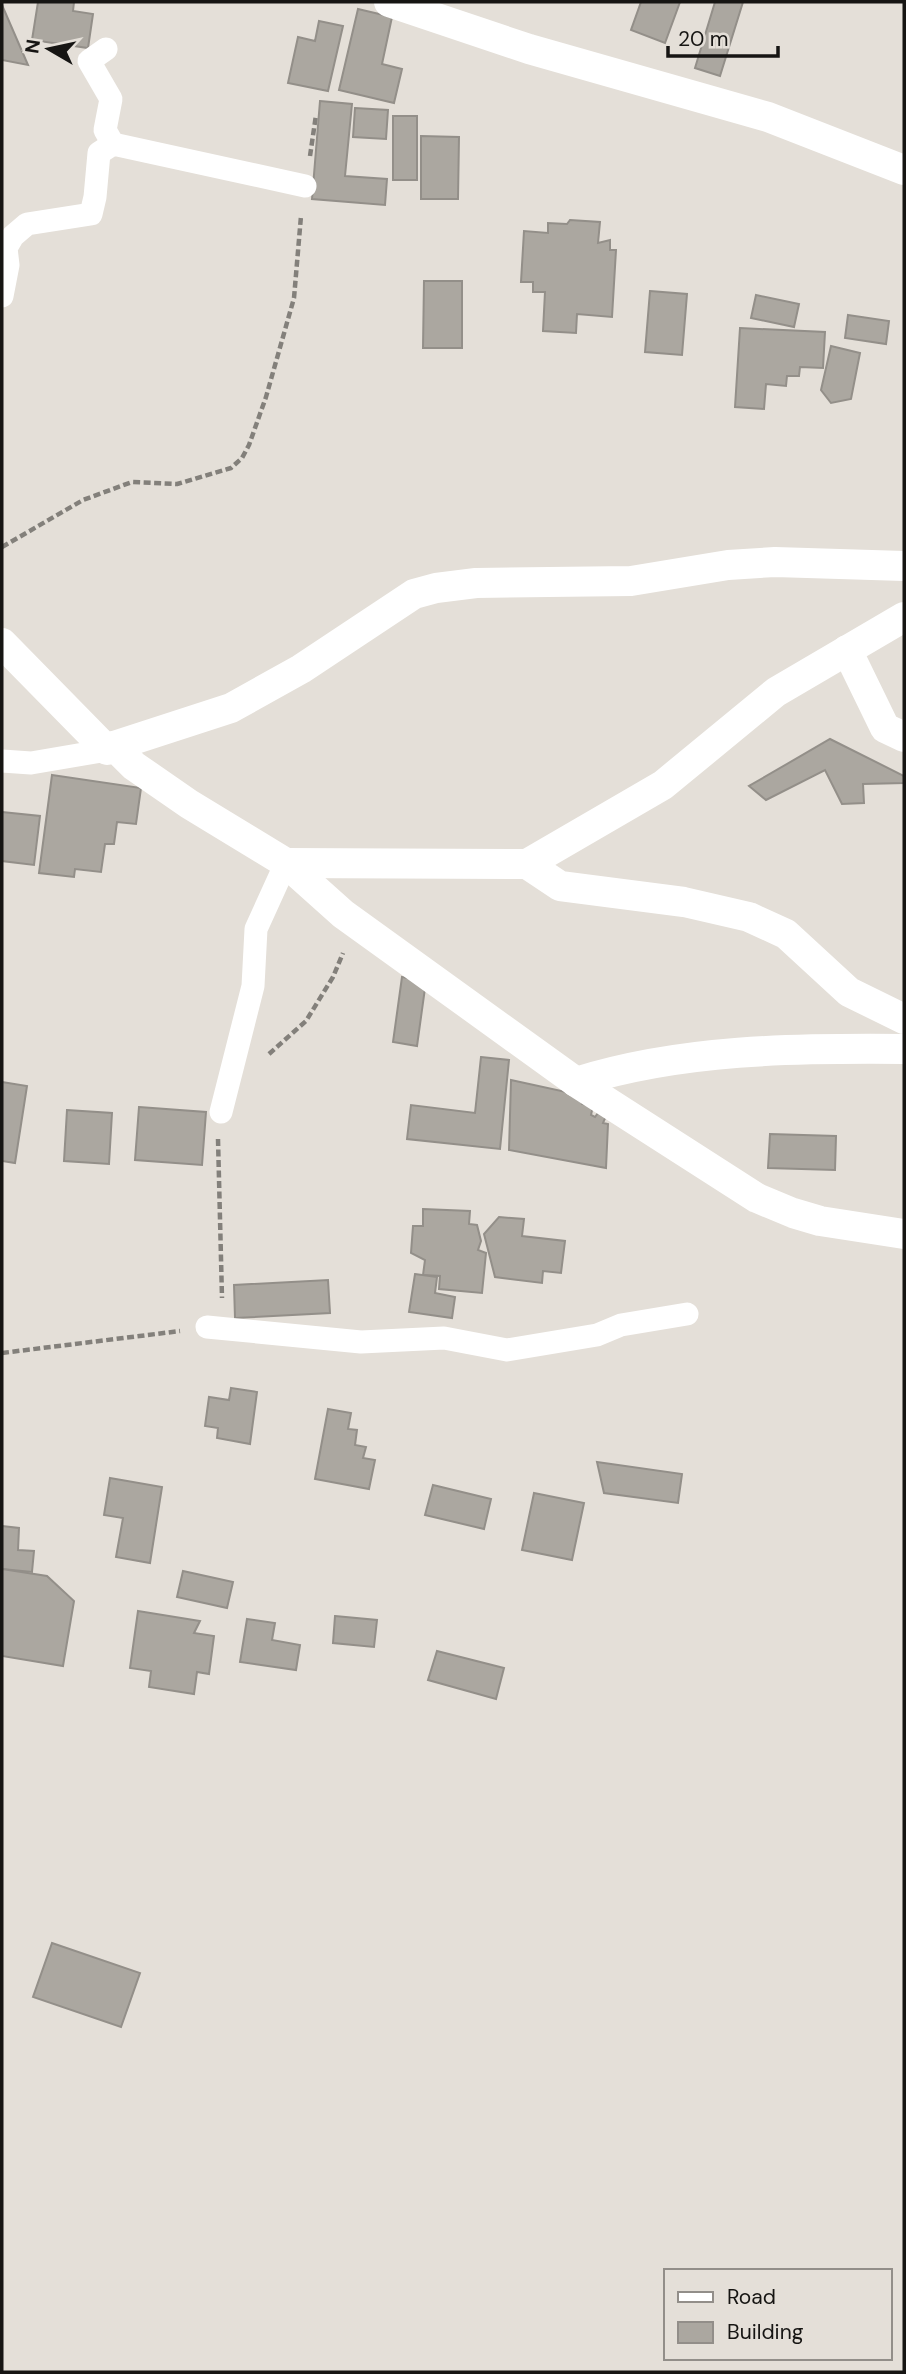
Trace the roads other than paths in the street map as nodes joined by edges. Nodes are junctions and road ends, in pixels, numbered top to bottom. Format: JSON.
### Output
{"nodes":[{"id":1,"x":389,"y":2,"type":"edge"},
{"id":2,"x":106,"y":49,"type":"dead end"},
{"id":3,"x":113,"y":144,"type":"junction"},
{"id":4,"x":904,"y":170,"type":"edge"},
{"id":5,"x":305,"y":186,"type":"road end"},
{"id":6,"x":2,"y":296,"type":"edge"},
{"id":7,"x":904,"y":566,"type":"edge"},
{"id":8,"x":904,"y":617,"type":"edge"},
{"id":9,"x":2,"y":643,"type":"edge"},
{"id":10,"x":847,"y":650,"type":"junction"},
{"id":11,"x":2,"y":674,"type":"edge"},
{"id":12,"x":904,"y":737,"type":"edge"},
{"id":13,"x":110,"y":748,"type":"junction"},
{"id":14,"x":2,"y":761,"type":"edge"},
{"id":15,"x":286,"y":863,"type":"junction"},
{"id":16,"x":527,"y":864,"type":"junction"},
{"id":17,"x":904,"y":1019,"type":"edge"},
{"id":18,"x":904,"y":1049,"type":"edge"},
{"id":19,"x":576,"y":1082,"type":"junction"},
{"id":20,"x":221,"y":1112,"type":"road end"},
{"id":21,"x":904,"y":1234,"type":"edge"},
{"id":22,"x":687,"y":1314,"type":"dead end"},
{"id":23,"x":207,"y":1327,"type":"road end"}],
"edges":[{"from":1,"to":4,"type":"street"},
{"from":2,"to":3,"type":"street"},
{"from":3,"to":5,"type":"street"},
{"from":3,"to":6,"type":"street"},
{"from":7,"to":13,"type":"street"},
{"from":8,"to":10,"type":"street"},
{"from":9,"to":13,"type":"street"},
{"from":10,"to":12,"type":"street"},
{"from":10,"to":16,"type":"street"},
{"from":11,"to":13,"type":"street"},
{"from":13,"to":14,"type":"street"},
{"from":13,"to":15,"type":"street"},
{"from":15,"to":16,"type":"street"},
{"from":15,"to":19,"type":"street"},
{"from":15,"to":20,"type":"street"},
{"from":16,"to":17,"type":"street"},
{"from":18,"to":19,"type":"street"},
{"from":19,"to":21,"type":"street"},
{"from":22,"to":23,"type":"street"}]}
